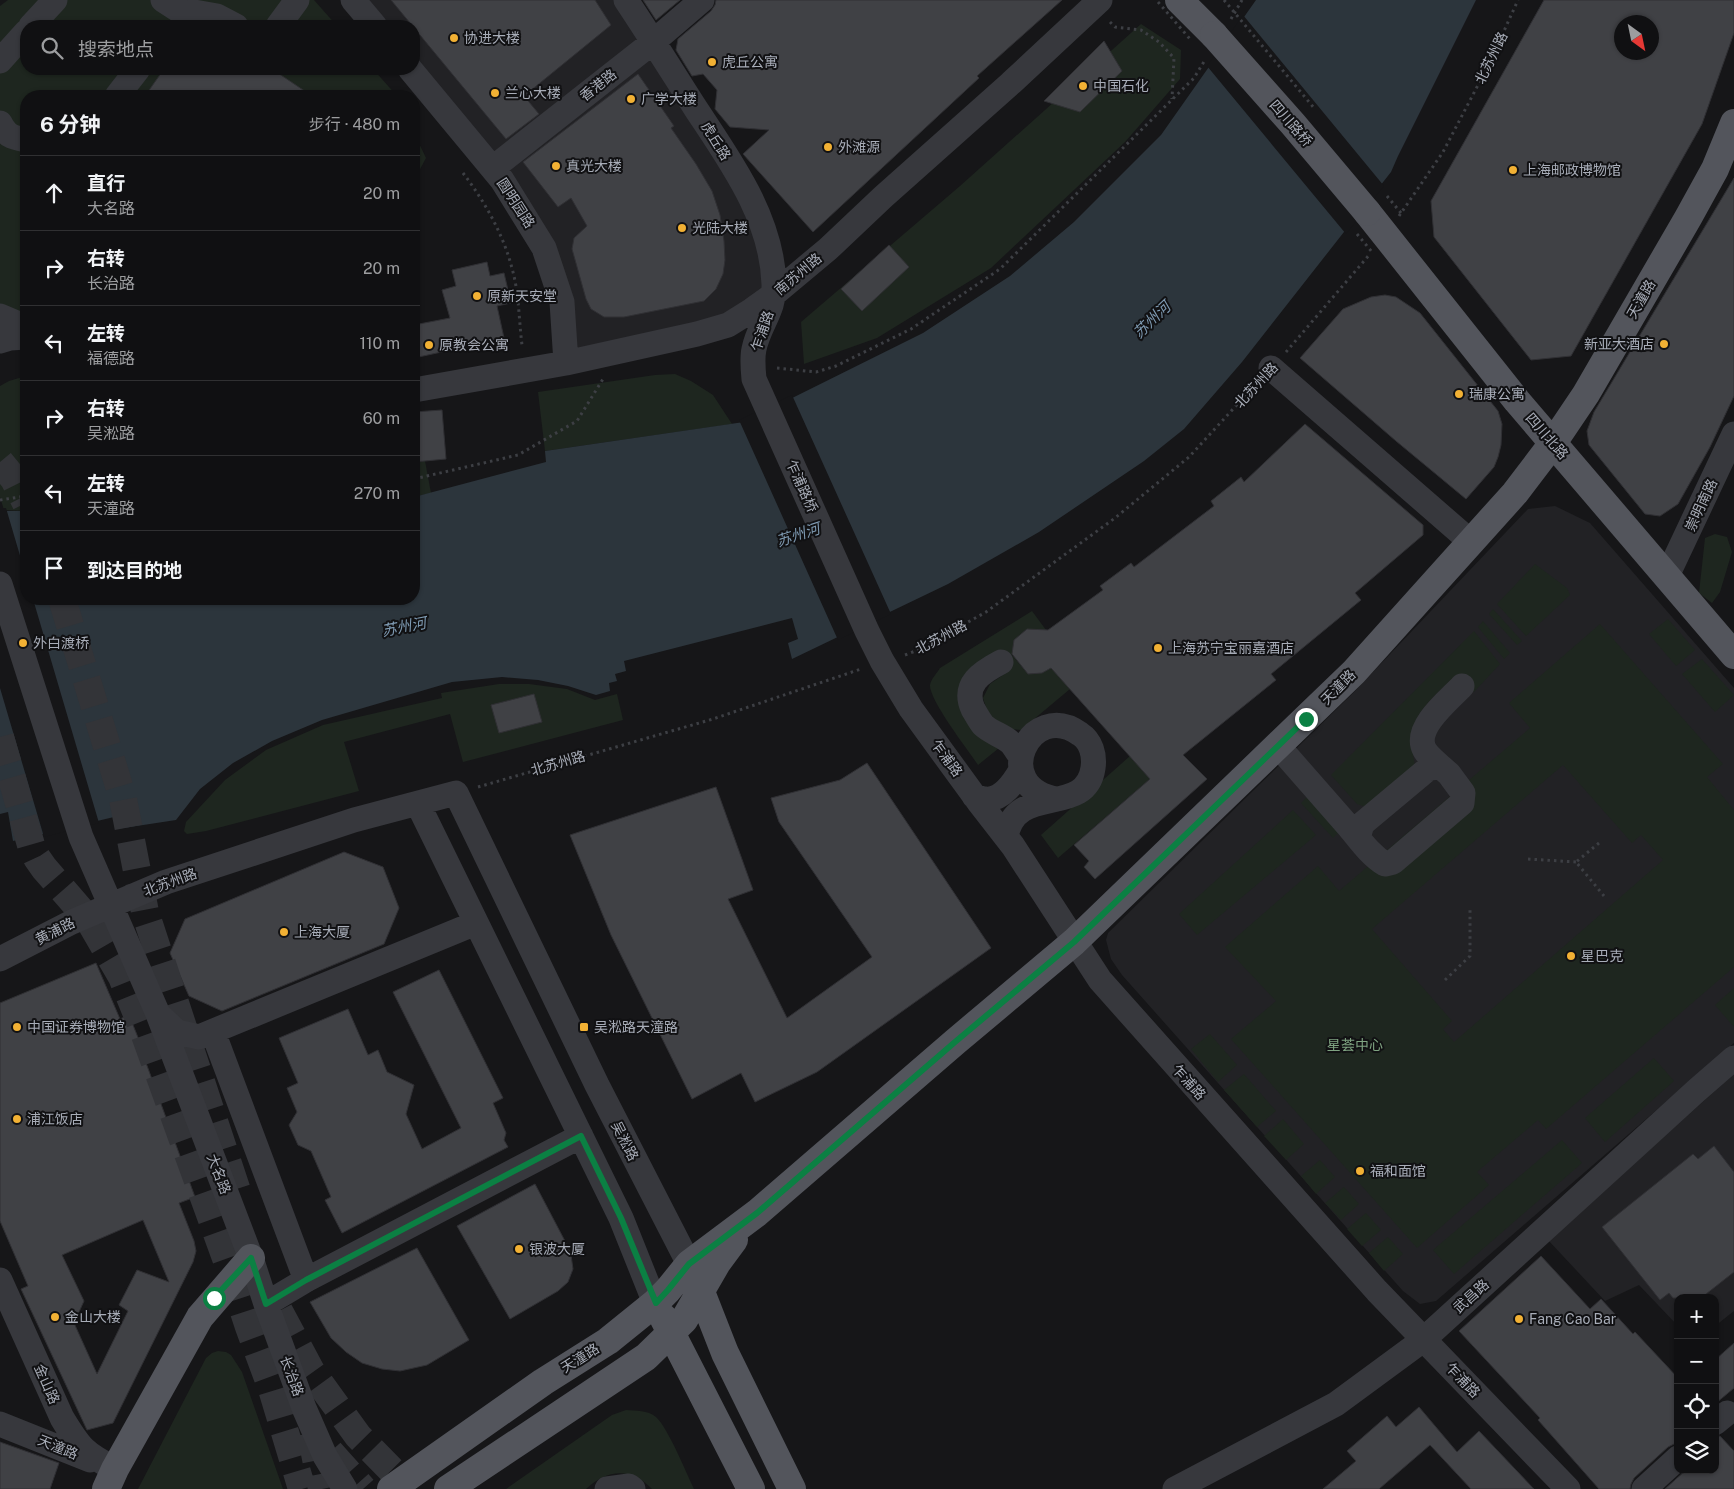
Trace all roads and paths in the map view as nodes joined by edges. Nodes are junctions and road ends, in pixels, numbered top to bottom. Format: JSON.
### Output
{"nodes":[{"id":1,"x":55,"y":0,"type":"edge"},
{"id":2,"x":296,"y":0,"type":"edge"},
{"id":3,"x":353,"y":0,"type":"edge"},
{"id":4,"x":626,"y":0,"type":"edge"},
{"id":5,"x":702,"y":0,"type":"edge"},
{"id":6,"x":1179,"y":0,"type":"edge"},
{"id":7,"x":1242,"y":0,"type":"edge"},
{"id":8,"x":1518,"y":0,"type":"edge"},
{"id":9,"x":1104,"y":10,"type":"edge"},
{"id":10,"x":172,"y":13,"type":"edge"},
{"id":11,"x":37,"y":20,"type":"edge"},
{"id":12,"x":225,"y":20,"type":"edge"},
{"id":13,"x":282,"y":20,"type":"edge"},
{"id":14,"x":370,"y":20,"type":"edge"},
{"id":15,"x":1216,"y":38,"type":"junction"},
{"id":16,"x":20,"y":39,"type":"edge"},
{"id":17,"x":653,"y":42,"type":"junction"},
{"id":18,"x":0,"y":61,"type":"edge"},
{"id":19,"x":133,"y":75,"type":"edge"},
{"id":20,"x":415,"y":75,"type":"edge"},
{"id":21,"x":122,"y":90,"type":"edge"},
{"id":22,"x":1172,"y":100,"type":"junction"},
{"id":23,"x":1734,"y":123,"type":"edge"},
{"id":24,"x":493,"y":168,"type":"junction"},
{"id":25,"x":462,"y":173,"type":"dead end"},
{"id":26,"x":1367,"y":212,"type":"joint"},
{"id":27,"x":1385,"y":236,"type":"junction"},
{"id":28,"x":774,"y":294,"type":"junction"},
{"id":29,"x":0,"y":316,"type":"edge"},
{"id":30,"x":20,"y":324,"type":"edge"},
{"id":31,"x":20,"y":337,"type":"edge"},
{"id":32,"x":0,"y":341,"type":"edge"},
{"id":33,"x":522,"y":345,"type":"dead end"},
{"id":34,"x":566,"y":363,"type":"junction"},
{"id":35,"x":777,"y":368,"type":"dead end"},
{"id":36,"x":1271,"y":368,"type":"junction"},
{"id":37,"x":607,"y":372,"type":"dead end"},
{"id":38,"x":420,"y":389,"type":"edge"},
{"id":39,"x":761,"y":396,"type":"joint"},
{"id":40,"x":1734,"y":434,"type":"edge"},
{"id":41,"x":1553,"y":443,"type":"junction"},
{"id":42,"x":420,"y":478,"type":"edge"},
{"id":43,"x":20,"y":497,"type":"edge"},
{"id":44,"x":0,"y":500,"type":"edge"},
{"id":45,"x":1471,"y":542,"type":"junction"},
{"id":46,"x":1667,"y":576,"type":"junction"},
{"id":47,"x":0,"y":584,"type":"edge"},
{"id":48,"x":866,"y":631,"type":"joint"},
{"id":49,"x":1734,"y":655,"type":"edge"},
{"id":50,"x":882,"y":661,"type":"junction"},
{"id":51,"x":1001,"y":662,"type":"dead end"},
{"id":52,"x":1462,"y":686,"type":"dead end"},
{"id":53,"x":1036,"y":732,"type":"junction"},
{"id":54,"x":994,"y":733,"type":"junction"},
{"id":55,"x":1278,"y":746,"type":"junction"},
{"id":56,"x":1021,"y":764,"type":"junction"},
{"id":57,"x":1430,"y":771,"type":"junction"},
{"id":58,"x":456,"y":793,"type":"junction"},
{"id":59,"x":974,"y":796,"type":"junction"},
{"id":60,"x":1057,"y":799,"type":"junction"},
{"id":61,"x":418,"y":804,"type":"junction"},
{"id":62,"x":1356,"y":830,"type":"junction"},
{"id":63,"x":1006,"y":837,"type":"junction"},
{"id":64,"x":1599,"y":843,"type":"dead end"},
{"id":65,"x":1528,"y":859,"type":"dead end"},
{"id":66,"x":1576,"y":862,"type":"junction"},
{"id":67,"x":1604,"y":896,"type":"dead end"},
{"id":68,"x":111,"y":905,"type":"junction"},
{"id":69,"x":1470,"y":909,"type":"dead end"},
{"id":70,"x":476,"y":923,"type":"junction"},
{"id":71,"x":1074,"y":942,"type":"junction"},
{"id":72,"x":0,"y":959,"type":"edge"},
{"id":73,"x":1445,"y":980,"type":"dead end"},
{"id":74,"x":158,"y":1014,"type":"junction"},
{"id":75,"x":213,"y":1032,"type":"junction"},
{"id":76,"x":1734,"y":1058,"type":"edge"},
{"id":77,"x":581,"y":1136,"type":"junction"},
{"id":78,"x":757,"y":1213,"type":"junction"},
{"id":79,"x":251,"y":1258,"type":"junction"},
{"id":80,"x":689,"y":1264,"type":"junction"},
{"id":81,"x":0,"y":1280,"type":"edge"},
{"id":82,"x":306,"y":1280,"type":"junction"},
{"id":83,"x":701,"y":1292,"type":"junction"},
{"id":84,"x":656,"y":1303,"type":"junction"},
{"id":85,"x":266,"y":1304,"type":"junction"},
{"id":86,"x":670,"y":1332,"type":"junction"},
{"id":87,"x":1423,"y":1340,"type":"junction"},
{"id":88,"x":0,"y":1424,"type":"edge"},
{"id":89,"x":1674,"y":1462,"type":"edge"},
{"id":90,"x":111,"y":1479,"type":"edge"},
{"id":91,"x":404,"y":1485,"type":"edge"},
{"id":92,"x":345,"y":1489,"type":"edge"},
{"id":93,"x":448,"y":1489,"type":"edge"},
{"id":94,"x":607,"y":1489,"type":"edge"},
{"id":95,"x":633,"y":1489,"type":"edge"},
{"id":96,"x":751,"y":1489,"type":"edge"},
{"id":97,"x":792,"y":1489,"type":"edge"},
{"id":98,"x":1175,"y":1489,"type":"edge"},
{"id":99,"x":1568,"y":1489,"type":"edge"},
{"id":100,"x":1644,"y":1489,"type":"edge"}],
"edges":[{"from":1,"to":11,"type":"street"},
{"from":2,"to":13,"type":"street"},
{"from":3,"to":14,"type":"street"},
{"from":4,"to":17,"type":"street","name":"虎丘路"},
{"from":5,"to":17,"type":"street","name":"香港路"},
{"from":6,"to":15,"type":"main road"},
{"from":7,"to":15,"type":"path"},
{"from":8,"to":27,"type":"path","name":"北苏州路"},
{"from":9,"to":22,"type":"path"},
{"from":9,"to":28,"type":"street","name":"南苏州路"},
{"from":10,"to":12,"type":"street"},
{"from":15,"to":22,"type":"path"},
{"from":15,"to":26,"type":"main road","name":"四川路桥","bridge":true},
{"from":16,"to":18,"type":"street"},
{"from":17,"to":24,"type":"street","name":"香港路"},
{"from":17,"to":28,"type":"street","name":"虎丘路"},
{"from":19,"to":21,"type":"street"},
{"from":20,"to":24,"type":"street","name":"圆明园路"},
{"from":22,"to":35,"type":"path"},
{"from":23,"to":41,"type":"main road","name":"天潼路"},
{"from":24,"to":34,"type":"street","name":"圆明园路"},
{"from":25,"to":33,"type":"path"},
{"from":26,"to":27,"type":"main road","name":"四川北路"},
{"from":27,"to":36,"type":"path","name":"北苏州路"},
{"from":27,"to":41,"type":"main road","name":"四川北路"},
{"from":28,"to":34,"type":"street","name":"南苏州路"},
{"from":28,"to":39,"type":"street","name":"乍浦路"},
{"from":29,"to":30,"type":"street"},
{"from":31,"to":32,"type":"street"},
{"from":34,"to":38,"type":"street","name":"南苏州路"},
{"from":36,"to":45,"type":"street"},
{"from":36,"to":50,"type":"path","name":"北苏州路"},
{"from":37,"to":42,"type":"path"},
{"from":39,"to":48,"type":"street","name":"乍浦路桥"},
{"from":40,"to":46,"type":"street","name":"崇明南路"},
{"from":41,"to":45,"type":"main road","name":"天潼路"},
{"from":41,"to":46,"type":"main road","name":"四川北路"},
{"from":43,"to":44,"type":"path"},
{"from":45,"to":55,"type":"main road","name":"天潼路"},
{"from":46,"to":49,"type":"main road","name":"四川北路"},
{"from":47,"to":68,"type":"street","name":"大名路"},
{"from":48,"to":50,"type":"street","name":"乍浦路"},
{"from":50,"to":58,"type":"path","name":"北苏州路"},
{"from":50,"to":59,"type":"street","name":"乍浦路"},
{"from":51,"to":54,"type":"street"},
{"from":52,"to":57,"type":"street"},
{"from":53,"to":54,"type":"street"},
{"from":53,"to":56,"type":"street"},
{"from":53,"to":60,"type":"street"},
{"from":54,"to":56,"type":"street"},
{"from":55,"to":62,"type":"street"},
{"from":55,"to":71,"type":"main road","name":"天潼路"},
{"from":56,"to":59,"type":"street"},
{"from":56,"to":60,"type":"street"},
{"from":57,"to":62,"type":"street"},
{"from":57,"to":62,"type":"street"},
{"from":58,"to":61,"type":"street","name":"北苏州路"},
{"from":58,"to":80,"type":"street","name":"吴淞路"},
{"from":59,"to":63,"type":"street","name":"乍浦路"},
{"from":60,"to":63,"type":"street"},
{"from":61,"to":68,"type":"street","name":"北苏州路"},
{"from":61,"to":70,"type":"street"},
{"from":63,"to":71,"type":"street","name":"乍浦路"},
{"from":64,"to":66,"type":"path"},
{"from":65,"to":66,"type":"path"},
{"from":66,"to":67,"type":"path"},
{"from":68,"to":72,"type":"street","name":"黄浦路"},
{"from":68,"to":74,"type":"street","name":"大名路"},
{"from":69,"to":73,"type":"path"},
{"from":70,"to":75,"type":"street"},
{"from":70,"to":77,"type":"street"},
{"from":71,"to":78,"type":"main road","name":"天潼路"},
{"from":71,"to":87,"type":"street","name":"乍浦路"},
{"from":74,"to":75,"type":"street"},
{"from":74,"to":79,"type":"street","name":"大名路"},
{"from":75,"to":82,"type":"street"},
{"from":76,"to":87,"type":"street","name":"武昌路"},
{"from":77,"to":82,"type":"street"},
{"from":77,"to":84,"type":"street"},
{"from":78,"to":80,"type":"main road","name":"天潼路"},
{"from":78,"to":83,"type":"main road","name":"天潼路"},
{"from":79,"to":85,"type":"street","name":"长治路"},
{"from":79,"to":90,"type":"main road"},
{"from":80,"to":83,"type":"main road","name":"吴淞路"},
{"from":80,"to":84,"type":"main road","name":"天潼路"},
{"from":81,"to":90,"type":"street","name":"金山路"},
{"from":82,"to":85,"type":"street"},
{"from":83,"to":86,"type":"main road","name":"天潼路"},
{"from":83,"to":97,"type":"main road","name":"吴淞路"},
{"from":84,"to":86,"type":"main road"},
{"from":84,"to":91,"type":"main road","name":"天潼路"},
{"from":85,"to":92,"type":"street","name":"长治路"},
{"from":86,"to":93,"type":"main road","name":"天潼路"},
{"from":86,"to":96,"type":"main road"},
{"from":87,"to":98,"type":"street","name":"武昌路"},
{"from":87,"to":99,"type":"street","name":"乍浦路"},
{"from":88,"to":90,"type":"street","name":"天潼路"},
{"from":89,"to":100,"type":"street"},
{"from":94,"to":95,"type":"street"}]}
